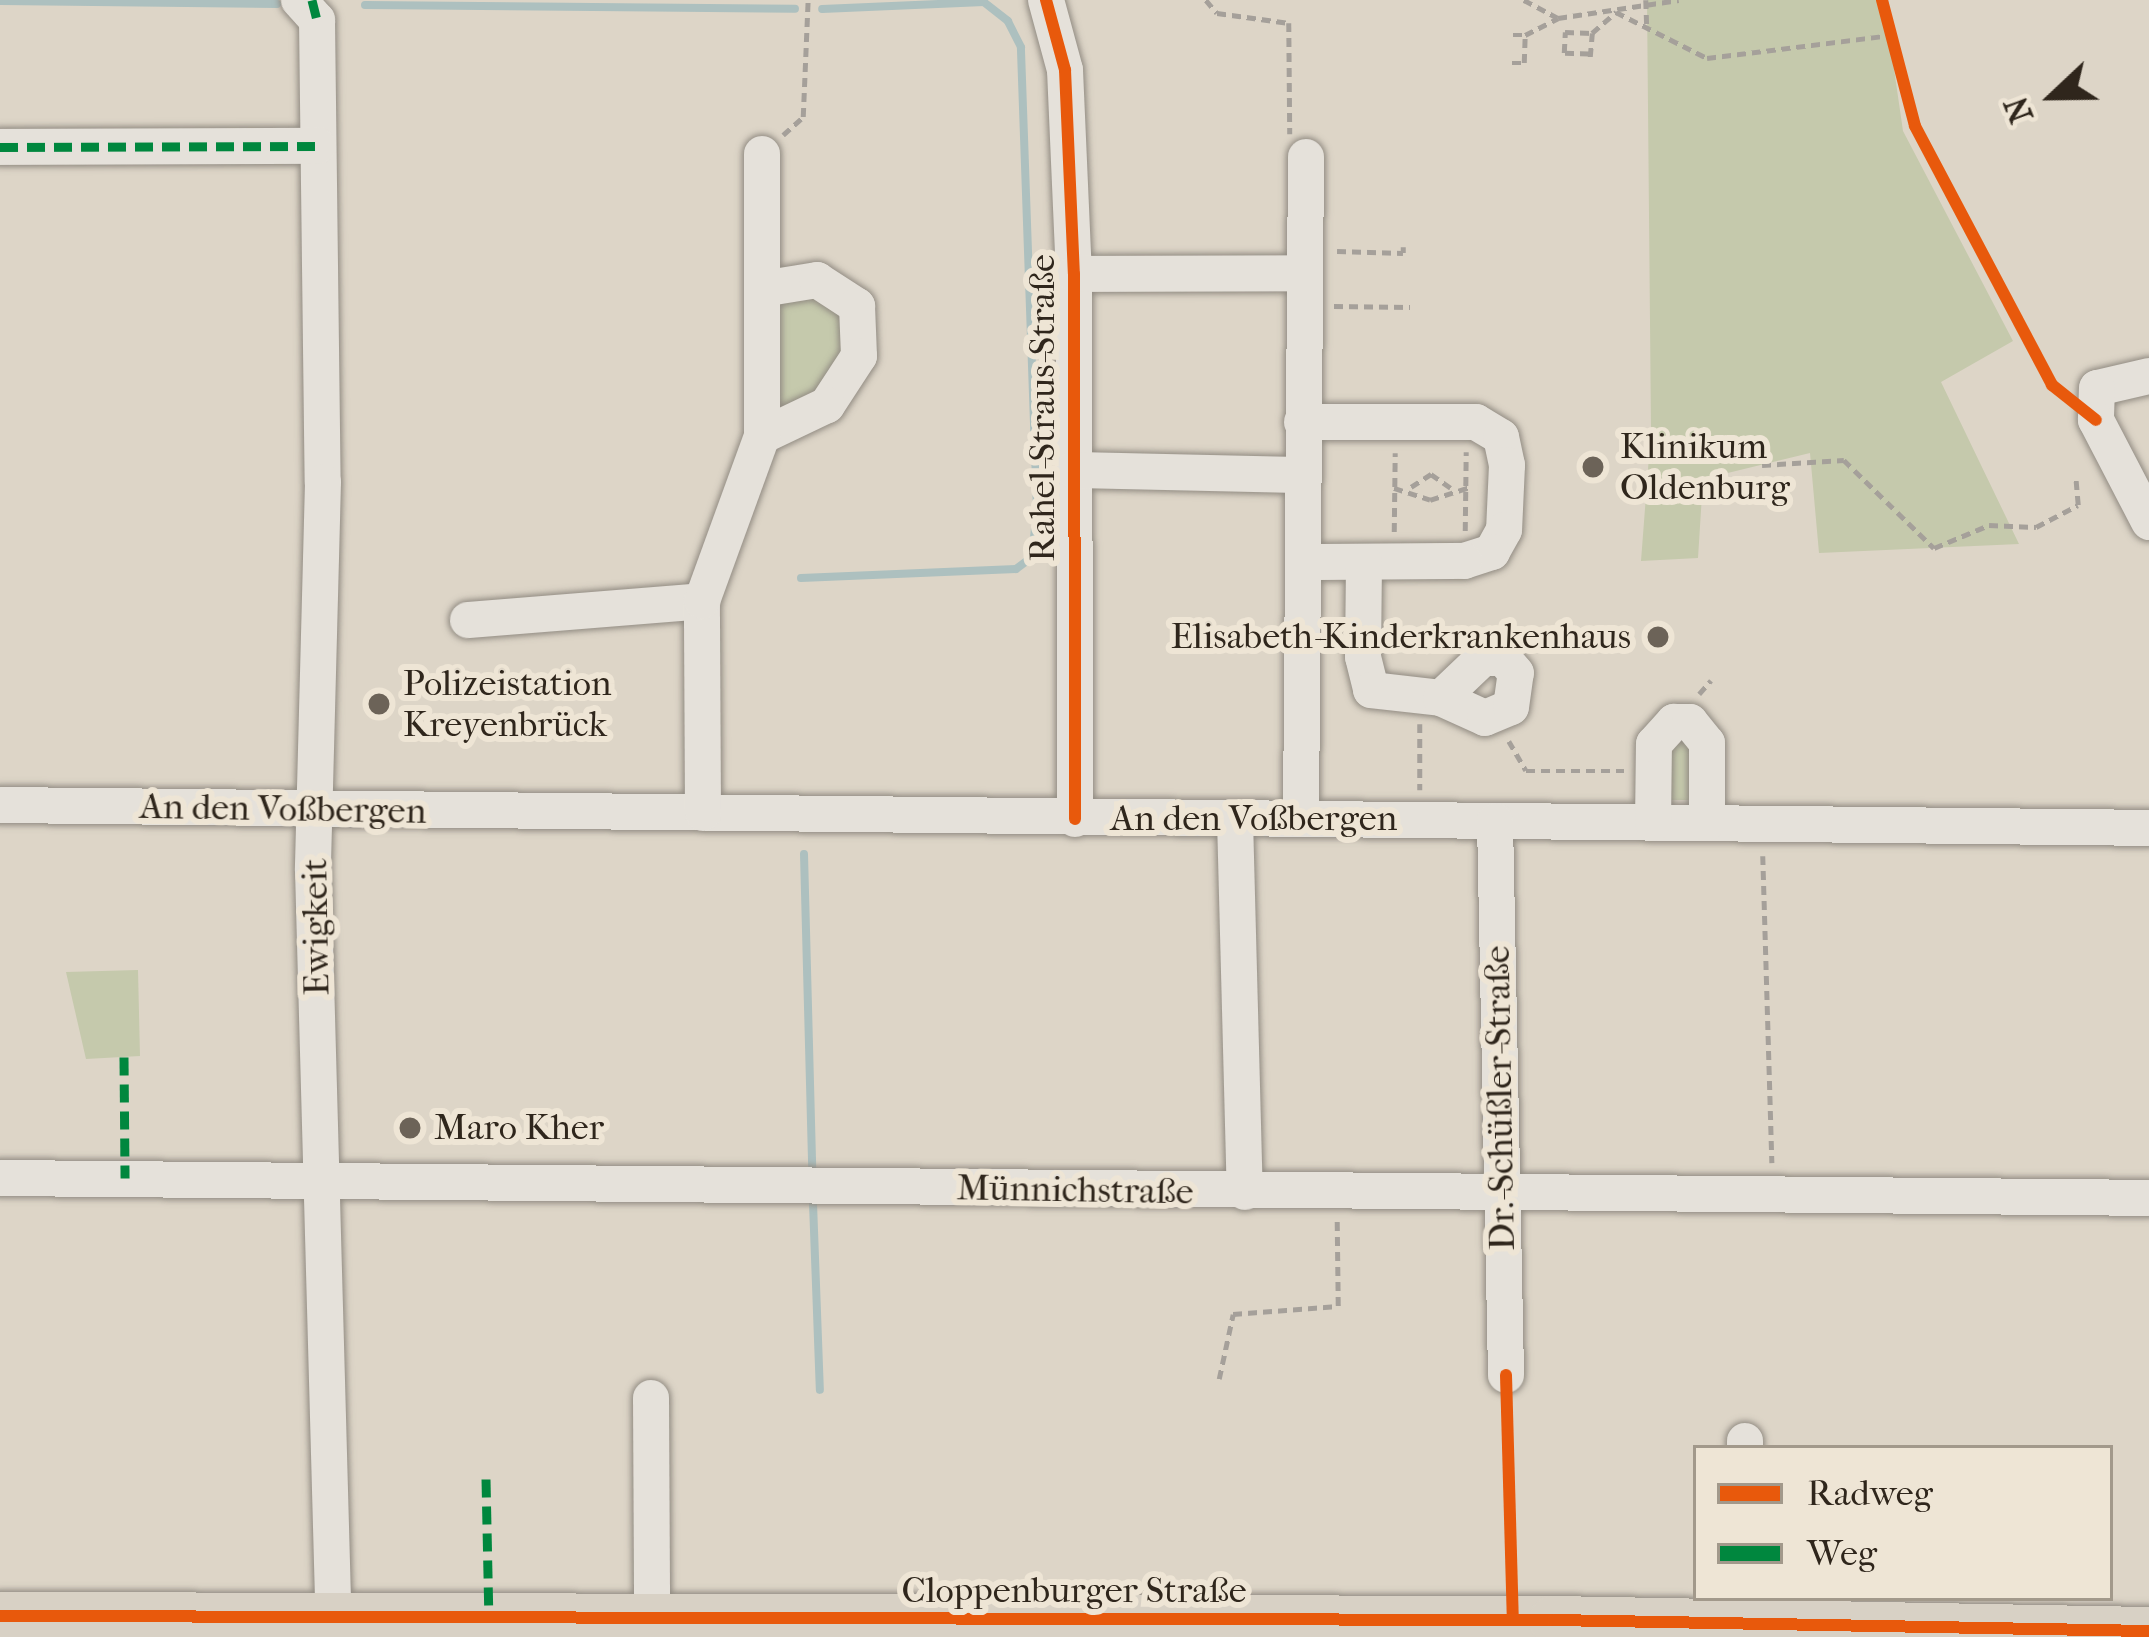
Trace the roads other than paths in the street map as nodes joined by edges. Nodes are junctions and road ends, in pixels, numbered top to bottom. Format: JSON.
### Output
{"nodes":[{"id":1,"x":1046,"y":0,"type":"edge"},
{"id":2,"x":308,"y":10,"type":"edge"},
{"id":3,"x":318,"y":146,"type":"junction"},
{"id":4,"x":0,"y":147,"type":"edge"},
{"id":5,"x":762,"y":154,"type":"road end"},
{"id":6,"x":1306,"y":157,"type":"dead end"},
{"id":7,"x":1074,"y":274,"type":"junction"},
{"id":8,"x":1304,"y":276,"type":"junction"},
{"id":9,"x":762,"y":289,"type":"junction"},
{"id":10,"x":2149,"y":376,"type":"edge"},
{"id":11,"x":1302,"y":422,"type":"junction"},
{"id":12,"x":762,"y":436,"type":"junction"},
{"id":13,"x":1073,"y":470,"type":"junction"},
{"id":14,"x":1301,"y":475,"type":"junction"},
{"id":15,"x":2149,"y":522,"type":"edge"},
{"id":16,"x":1304,"y":562,"type":"junction"},
{"id":17,"x":1379,"y":562,"type":"junction"},
{"id":18,"x":702,"y":601,"type":"junction"},
{"id":19,"x":469,"y":620,"type":"dead end"},
{"id":20,"x":1430,"y":699,"type":"junction"},
{"id":21,"x":0,"y":805,"type":"edge"},
{"id":22,"x":318,"y":811,"type":"junction"},
{"id":23,"x":703,"y":813,"type":"junction"},
{"id":24,"x":1075,"y":819,"type":"junction"},
{"id":25,"x":1235,"y":819,"type":"junction"},
{"id":26,"x":1300,"y":819,"type":"junction"},
{"id":27,"x":1495,"y":820,"type":"junction"},
{"id":28,"x":1653,"y":823,"type":"junction"},
{"id":29,"x":1707,"y":823,"type":"junction"},
{"id":30,"x":2149,"y":829,"type":"edge"},
{"id":31,"x":0,"y":1178,"type":"edge"},
{"id":32,"x":322,"y":1178,"type":"junction"},
{"id":33,"x":1502,"y":1191,"type":"junction"},
{"id":34,"x":1245,"y":1192,"type":"junction"},
{"id":35,"x":2149,"y":1198,"type":"edge"},
{"id":36,"x":1507,"y":1375,"type":"road end"},
{"id":37,"x":651,"y":1398,"type":"dead end"},
{"id":38,"x":1751,"y":1611,"type":"edge"},
{"id":39,"x":0,"y":1616,"type":"edge"},
{"id":40,"x":652,"y":1619,"type":"junction"},
{"id":41,"x":334,"y":1628,"type":"edge"},
{"id":42,"x":1390,"y":1629,"type":"edge"},
{"id":43,"x":1115,"y":1630,"type":"edge"},
{"id":44,"x":2149,"y":1631,"type":"edge"},
{"id":45,"x":1974,"y":1633,"type":"edge"}],
"edges":[{"from":1,"to":7,"type":"street","name":"Rahel-Straus-Straße"},
{"from":2,"to":3,"type":"street","name":"Ewigkeit"},
{"from":3,"to":4,"type":"street"},
{"from":3,"to":22,"type":"street","name":"Ewigkeit"},
{"from":5,"to":9,"type":"street"},
{"from":6,"to":8,"type":"street"},
{"from":7,"to":8,"type":"street"},
{"from":7,"to":13,"type":"street","name":"Rahel-Straus-Straße"},
{"from":8,"to":11,"type":"street"},
{"from":9,"to":12,"type":"street"},
{"from":9,"to":12,"type":"street"},
{"from":10,"to":15,"type":"street"},
{"from":11,"to":14,"type":"street"},
{"from":11,"to":17,"type":"street"},
{"from":12,"to":18,"type":"street"},
{"from":13,"to":14,"type":"street"},
{"from":13,"to":24,"type":"street","name":"Rahel-Straus-Straße"},
{"from":14,"to":16,"type":"street"},
{"from":16,"to":17,"type":"street"},
{"from":16,"to":26,"type":"street"},
{"from":17,"to":20,"type":"street"},
{"from":18,"to":19,"type":"street"},
{"from":18,"to":23,"type":"street"},
{"from":20,"to":20,"type":"street"},
{"from":21,"to":22,"type":"street","name":"An den Voßbergen"},
{"from":22,"to":23,"type":"street","name":"An den Voßbergen"},
{"from":22,"to":32,"type":"street","name":"Ewigkeit"},
{"from":23,"to":24,"type":"street","name":"An den Voßbergen"},
{"from":24,"to":25,"type":"street","name":"An den Voßbergen"},
{"from":25,"to":26,"type":"street","name":"An den Voßbergen"},
{"from":25,"to":34,"type":"street"},
{"from":26,"to":27,"type":"street","name":"An den Voßbergen"},
{"from":27,"to":28,"type":"street","name":"An den Voßbergen"},
{"from":27,"to":33,"type":"street","name":"Dr.-Schüßler-Straße"},
{"from":28,"to":29,"type":"street","name":"An den Voßbergen"},
{"from":28,"to":29,"type":"street"},
{"from":29,"to":30,"type":"street","name":"An den Voßbergen"},
{"from":31,"to":32,"type":"street","name":"Münnichstraße"},
{"from":32,"to":34,"type":"street","name":"Münnichstraße"},
{"from":32,"to":41,"type":"street","name":"Ewigkeit"},
{"from":33,"to":34,"type":"street","name":"Münnichstraße"},
{"from":33,"to":35,"type":"street","name":"Münnichstraße"},
{"from":33,"to":36,"type":"street","name":"Dr.-Schüßler-Straße"},
{"from":37,"to":40,"type":"street"},
{"from":38,"to":42,"type":"main road","name":"Cloppenburger Straße"},
{"from":38,"to":45,"type":"main road","name":"Cloppenburger Straße"},
{"from":39,"to":41,"type":"main road","name":"Cloppenburger Straße"},
{"from":40,"to":41,"type":"main road","name":"Cloppenburger Straße"},
{"from":40,"to":43,"type":"main road","name":"Cloppenburger Straße"},
{"from":42,"to":43,"type":"main road","name":"Cloppenburger Straße"},
{"from":44,"to":45,"type":"main road","name":"Cloppenburger Straße"}]}
